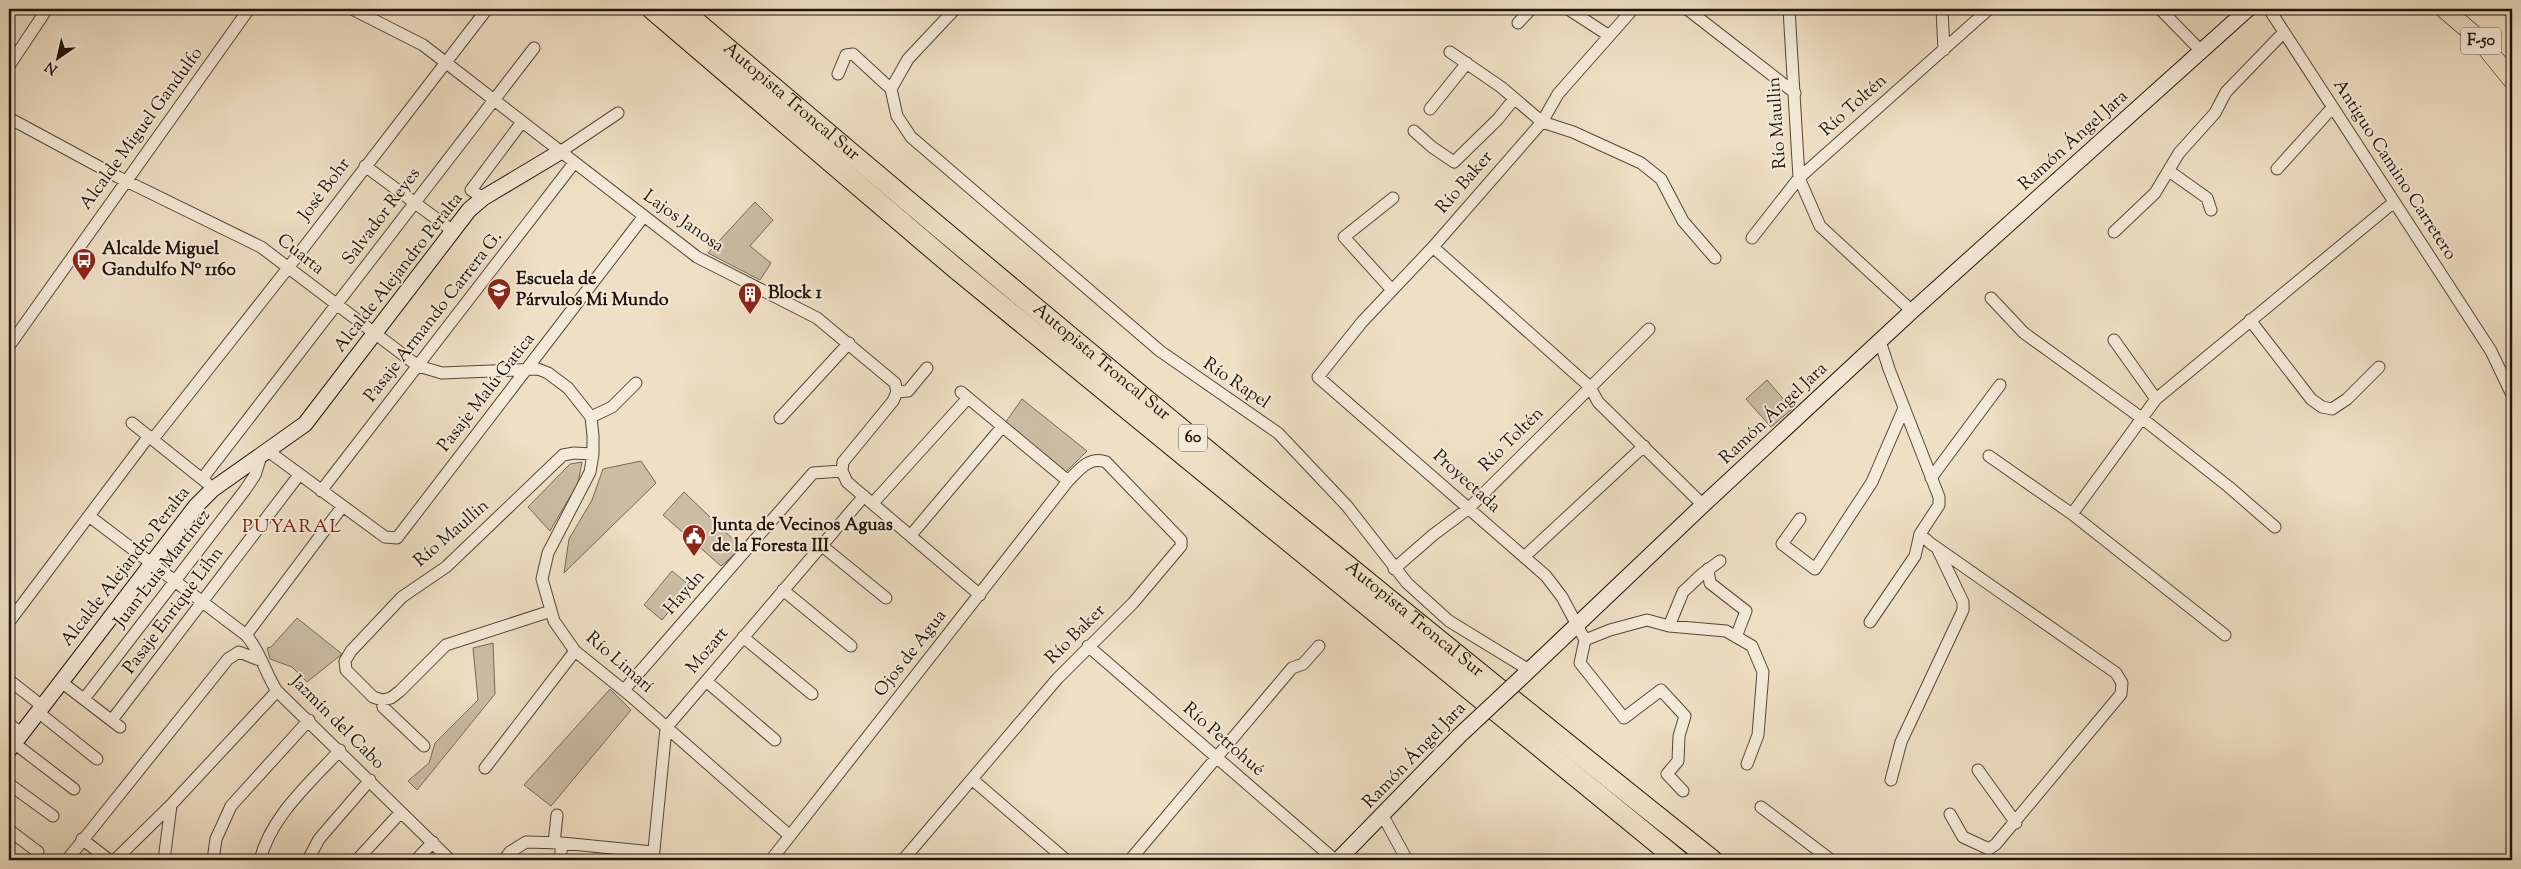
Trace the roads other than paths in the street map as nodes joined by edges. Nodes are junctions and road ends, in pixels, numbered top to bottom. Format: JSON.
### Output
{"nodes":[{"id":1,"x":47,"y":9,"type":"edge"},
{"id":2,"x":249,"y":9,"type":"edge"},
{"id":3,"x":352,"y":9,"type":"edge"},
{"id":4,"x":487,"y":9,"type":"edge"},
{"id":5,"x":652,"y":9,"type":"edge"},
{"id":6,"x":681,"y":9,"type":"edge"},
{"id":7,"x":955,"y":9,"type":"edge"},
{"id":8,"x":1531,"y":9,"type":"edge"},
{"id":9,"x":1568,"y":9,"type":"edge"},
{"id":10,"x":1634,"y":9,"type":"edge"},
{"id":11,"x":1687,"y":9,"type":"edge"},
{"id":12,"x":1790,"y":9,"type":"edge"},
{"id":13,"x":1942,"y":9,"type":"edge"},
{"id":14,"x":1989,"y":9,"type":"edge"},
{"id":15,"x":2160,"y":9,"type":"edge"},
{"id":16,"x":2248,"y":9,"type":"edge"},
{"id":17,"x":2269,"y":9,"type":"edge"},
{"id":18,"x":2444,"y":9,"type":"edge"},
{"id":19,"x":2463,"y":9,"type":"edge"},
{"id":20,"x":1518,"y":23,"type":"dead end"},
{"id":21,"x":2284,"y":32,"type":"junction"},
{"id":22,"x":1608,"y":35,"type":"junction"},
{"id":23,"x":534,"y":48,"type":"dead end"},
{"id":24,"x":1944,"y":50,"type":"junction"},
{"id":25,"x":1450,"y":52,"type":"dead end"},
{"id":26,"x":2202,"y":52,"type":"junction"},
{"id":27,"x":445,"y":63,"type":"junction"},
{"id":28,"x":1467,"y":63,"type":"junction"},
{"id":29,"x":2512,"y":63,"type":"edge"},
{"id":30,"x":9,"y":66,"type":"edge"},
{"id":31,"x":838,"y":74,"type":"dead end"},
{"id":32,"x":2512,"y":80,"type":"edge"},
{"id":33,"x":891,"y":89,"type":"junction"},
{"id":34,"x":1794,"y":93,"type":"junction"},
{"id":35,"x":1514,"y":99,"type":"junction"},
{"id":36,"x":493,"y":100,"type":"junction"},
{"id":37,"x":2332,"y":108,"type":"junction"},
{"id":38,"x":1430,"y":109,"type":"dead end"},
{"id":39,"x":618,"y":113,"type":"dead end"},
{"id":40,"x":9,"y":118,"type":"edge"},
{"id":41,"x":522,"y":122,"type":"junction"},
{"id":42,"x":1542,"y":122,"type":"junction"},
{"id":43,"x":1414,"y":131,"type":"dead end"},
{"id":44,"x":560,"y":152,"type":"junction"},
{"id":45,"x":574,"y":163,"type":"junction"},
{"id":46,"x":365,"y":166,"type":"junction"},
{"id":47,"x":2277,"y":168,"type":"dead end"},
{"id":48,"x":2168,"y":170,"type":"junction"},
{"id":49,"x":1800,"y":178,"type":"junction"},
{"id":50,"x":127,"y":181,"type":"junction"},
{"id":51,"x":483,"y":198,"type":"junction"},
{"id":52,"x":1393,"y":198,"type":"dead end"},
{"id":53,"x":2394,"y":202,"type":"junction"},
{"id":54,"x":414,"y":203,"type":"junction"},
{"id":55,"x":2211,"y":210,"type":"dead end"},
{"id":56,"x":644,"y":216,"type":"junction"},
{"id":57,"x":453,"y":231,"type":"junction"},
{"id":58,"x":2114,"y":232,"type":"dead end"},
{"id":59,"x":1752,"y":238,"type":"dead end"},
{"id":60,"x":1433,"y":247,"type":"junction"},
{"id":61,"x":1714,"y":258,"type":"dead end"},
{"id":62,"x":288,"y":268,"type":"junction"},
{"id":63,"x":1392,"y":290,"type":"junction"},
{"id":64,"x":1991,"y":298,"type":"dead end"},
{"id":65,"x":336,"y":305,"type":"junction"},
{"id":66,"x":1912,"y":312,"type":"junction"},
{"id":67,"x":2250,"y":320,"type":"junction"},
{"id":68,"x":1649,"y":329,"type":"dead end"},
{"id":69,"x":374,"y":333,"type":"junction"},
{"id":70,"x":2114,"y":340,"type":"dead end"},
{"id":71,"x":1880,"y":341,"type":"junction"},
{"id":72,"x":848,"y":343,"type":"junction"},
{"id":73,"x":9,"y":346,"type":"edge"},
{"id":74,"x":418,"y":366,"type":"junction"},
{"id":75,"x":2378,"y":367,"type":"dead end"},
{"id":76,"x":927,"y":368,"type":"dead end"},
{"id":77,"x":528,"y":369,"type":"junction"},
{"id":78,"x":1318,"y":377,"type":"joint"},
{"id":79,"x":636,"y":383,"type":"dead end"},
{"id":80,"x":2000,"y":385,"type":"dead end"},
{"id":81,"x":1590,"y":387,"type":"junction"},
{"id":82,"x":897,"y":392,"type":"junction"},
{"id":83,"x":2512,"y":395,"type":"edge"},
{"id":84,"x":2156,"y":399,"type":"junction"},
{"id":85,"x":1904,"y":408,"type":"junction"},
{"id":86,"x":591,"y":417,"type":"junction"},
{"id":87,"x":780,"y":418,"type":"dead end"},
{"id":88,"x":2142,"y":419,"type":"junction"},
{"id":89,"x":132,"y":423,"type":"dead end"},
{"id":90,"x":1002,"y":427,"type":"junction"},
{"id":91,"x":151,"y":437,"type":"junction"},
{"id":92,"x":1644,"y":446,"type":"junction"},
{"id":93,"x":264,"y":454,"type":"junction"},
{"id":94,"x":593,"y":454,"type":"junction"},
{"id":95,"x":1989,"y":456,"type":"dead end"},
{"id":96,"x":1079,"y":470,"type":"joint"},
{"id":97,"x":842,"y":471,"type":"junction"},
{"id":98,"x":299,"y":475,"type":"junction"},
{"id":99,"x":1931,"y":478,"type":"junction"},
{"id":100,"x":1068,"y":481,"type":"junction"},
{"id":101,"x":208,"y":484,"type":"junction"},
{"id":102,"x":321,"y":491,"type":"junction"},
{"id":103,"x":869,"y":499,"type":"junction"},
{"id":104,"x":1703,"y":504,"type":"junction"},
{"id":105,"x":342,"y":507,"type":"junction"},
{"id":106,"x":1469,"y":508,"type":"junction"},
{"id":107,"x":2072,"y":514,"type":"junction"},
{"id":108,"x":89,"y":516,"type":"junction"},
{"id":109,"x":1800,"y":519,"type":"dead end"},
{"id":110,"x":2275,"y":527,"type":"dead end"},
{"id":111,"x":1920,"y":534,"type":"junction"},
{"id":112,"x":911,"y":535,"type":"junction"},
{"id":113,"x":821,"y":545,"type":"junction"},
{"id":114,"x":1938,"y":549,"type":"junction"},
{"id":115,"x":1524,"y":557,"type":"junction"},
{"id":116,"x":1720,"y":561,"type":"dead end"},
{"id":117,"x":151,"y":563,"type":"junction"},
{"id":118,"x":1394,"y":569,"type":"junction"},
{"id":119,"x":1708,"y":569,"type":"junction"},
{"id":120,"x":175,"y":582,"type":"junction"},
{"id":121,"x":783,"y":590,"type":"junction"},
{"id":122,"x":980,"y":595,"type":"junction"},
{"id":123,"x":886,"y":598,"type":"dead end"},
{"id":124,"x":203,"y":602,"type":"junction"},
{"id":125,"x":551,"y":612,"type":"junction"},
{"id":126,"x":9,"y":622,"type":"edge"},
{"id":127,"x":1870,"y":622,"type":"dead end"},
{"id":128,"x":1577,"y":624,"type":"junction"},
{"id":129,"x":1670,"y":626,"type":"junction"},
{"id":130,"x":246,"y":635,"type":"junction"},
{"id":131,"x":2225,"y":635,"type":"dead end"},
{"id":132,"x":743,"y":637,"type":"junction"},
{"id":133,"x":1736,"y":637,"type":"junction"},
{"id":134,"x":1585,"y":640,"type":"junction"},
{"id":135,"x":850,"y":646,"type":"dead end"},
{"id":136,"x":1088,"y":646,"type":"junction"},
{"id":137,"x":1319,"y":646,"type":"dead end"},
{"id":138,"x":575,"y":651,"type":"junction"},
{"id":139,"x":262,"y":661,"type":"junction"},
{"id":140,"x":1525,"y":674,"type":"junction"},
{"id":141,"x":9,"y":680,"type":"edge"},
{"id":142,"x":60,"y":681,"type":"junction"},
{"id":143,"x":706,"y":681,"type":"junction"},
{"id":144,"x":624,"y":690,"type":"junction"},
{"id":145,"x":278,"y":691,"type":"junction"},
{"id":146,"x":812,"y":694,"type":"dead end"},
{"id":147,"x":84,"y":699,"type":"junction"},
{"id":148,"x":382,"y":700,"type":"junction"},
{"id":149,"x":40,"y":709,"type":"junction"},
{"id":150,"x":309,"y":720,"type":"junction"},
{"id":151,"x":9,"y":724,"type":"edge"},
{"id":152,"x":666,"y":728,"type":"junction"},
{"id":153,"x":775,"y":740,"type":"dead end"},
{"id":154,"x":15,"y":742,"type":"edge"},
{"id":155,"x":424,"y":746,"type":"dead end"},
{"id":156,"x":340,"y":750,"type":"junction"},
{"id":157,"x":1217,"y":758,"type":"junction"},
{"id":158,"x":97,"y":759,"type":"dead end"},
{"id":159,"x":1747,"y":764,"type":"dead end"},
{"id":160,"x":485,"y":768,"type":"dead end"},
{"id":161,"x":1978,"y":770,"type":"dead end"},
{"id":162,"x":370,"y":780,"type":"junction"},
{"id":163,"x":972,"y":780,"type":"junction"},
{"id":164,"x":1891,"y":780,"type":"dead end"},
{"id":165,"x":9,"y":784,"type":"edge"},
{"id":166,"x":74,"y":789,"type":"dead end"},
{"id":167,"x":1683,"y":791,"type":"dead end"},
{"id":168,"x":171,"y":805,"type":"junction"},
{"id":169,"x":1761,"y":807,"type":"dead end"},
{"id":170,"x":401,"y":812,"type":"junction"},
{"id":171,"x":1950,"y":814,"type":"dead end"},
{"id":172,"x":557,"y":815,"type":"dead end"},
{"id":173,"x":53,"y":816,"type":"dead end"},
{"id":174,"x":1383,"y":816,"type":"junction"},
{"id":175,"x":2016,"y":824,"type":"junction"},
{"id":176,"x":9,"y":830,"type":"edge"},
{"id":177,"x":790,"y":836,"type":"junction"},
{"id":178,"x":82,"y":839,"type":"junction"},
{"id":179,"x":432,"y":842,"type":"junction"},
{"id":180,"x":558,"y":843,"type":"junction"},
{"id":181,"x":1990,"y":849,"type":"junction"},
{"id":182,"x":38,"y":852,"type":"dead end"},
{"id":183,"x":653,"y":856,"type":"edge"},
{"id":184,"x":66,"y":860,"type":"edge"},
{"id":185,"x":109,"y":860,"type":"edge"},
{"id":186,"x":115,"y":860,"type":"edge"},
{"id":187,"x":164,"y":860,"type":"edge"},
{"id":188,"x":213,"y":860,"type":"edge"},
{"id":189,"x":260,"y":860,"type":"edge"},
{"id":190,"x":308,"y":860,"type":"edge"},
{"id":191,"x":357,"y":860,"type":"edge"},
{"id":192,"x":416,"y":860,"type":"edge"},
{"id":193,"x":450,"y":860,"type":"edge"},
{"id":194,"x":504,"y":860,"type":"edge"},
{"id":195,"x":560,"y":860,"type":"edge"},
{"id":196,"x":771,"y":860,"type":"edge"},
{"id":197,"x":903,"y":860,"type":"edge"},
{"id":198,"x":1066,"y":860,"type":"edge"},
{"id":199,"x":1130,"y":860,"type":"edge"},
{"id":200,"x":1336,"y":860,"type":"edge"},
{"id":201,"x":1407,"y":860,"type":"edge"},
{"id":202,"x":1678,"y":860,"type":"edge"},
{"id":203,"x":1712,"y":860,"type":"edge"},
{"id":204,"x":1831,"y":860,"type":"edge"},
{"id":205,"x":1984,"y":860,"type":"edge"}],
"edges":[{"from":1,"to":30,"type":"street"},
{"from":2,"to":50,"type":"street","name":"Alcalde Miguel Gandulfo"},
{"from":3,"to":27,"type":"street","name":"Lajos Janosa"},
{"from":4,"to":27,"type":"street","name":"José Bohr"},
{"from":5,"to":202,"type":"highway","name":"Autopista Troncal Sur","number":"60"},
{"from":6,"to":203,"type":"highway","name":"Autopista Troncal Sur","number":"60"},
{"from":7,"to":33,"type":"street"},
{"from":8,"to":20,"type":"street"},
{"from":9,"to":22,"type":"street"},
{"from":10,"to":22,"type":"street","name":"Río Baker"},
{"from":11,"to":34,"type":"street"},
{"from":12,"to":34,"type":"street","name":"Río Maullin"},
{"from":13,"to":24,"type":"street"},
{"from":14,"to":24,"type":"street","name":"Río Toltén"},
{"from":15,"to":26,"type":"street"},
{"from":16,"to":26,"type":"main road","name":"Ramón Ángel Jara"},
{"from":17,"to":21,"type":"street","name":"Antiguo Camino Carretero"},
{"from":18,"to":32,"type":"main road","number":"F-50"},
{"from":19,"to":29,"type":"main road","number":"F-50"},
{"from":21,"to":37,"type":"street","name":"Antiguo Camino Carretero"},
{"from":21,"to":48,"type":"street"},
{"from":22,"to":42,"type":"street","name":"Río Baker"},
{"from":23,"to":36,"type":"street","name":"Salvador Reyes"},
{"from":24,"to":49,"type":"street","name":"Río Toltén"},
{"from":25,"to":28,"type":"street"},
{"from":26,"to":66,"type":"main road","name":"Ramón Ángel Jara"},
{"from":27,"to":36,"type":"street","name":"Lajos Janosa"},
{"from":27,"to":46,"type":"street","name":"José Bohr"},
{"from":28,"to":35,"type":"street"},
{"from":28,"to":38,"type":"street"},
{"from":31,"to":33,"type":"street"},
{"from":33,"to":118,"type":"street","name":"Río Rapel"},
{"from":34,"to":49,"type":"street","name":"Río Maullin"},
{"from":35,"to":42,"type":"street"},
{"from":35,"to":43,"type":"street"},
{"from":36,"to":41,"type":"street","name":"Lajos Janosa"},
{"from":36,"to":54,"type":"street","name":"Salvador Reyes"},
{"from":37,"to":47,"type":"street"},
{"from":37,"to":53,"type":"street","name":"Antiguo Camino Carretero"},
{"from":39,"to":44,"type":"street"},
{"from":40,"to":50,"type":"street","name":"Cuarta"},
{"from":41,"to":44,"type":"street","name":"Lajos Janosa"},
{"from":41,"to":51,"type":"street","name":"Alcalde Alejandro Peralta"},
{"from":42,"to":60,"type":"street","name":"Río Baker"},
{"from":42,"to":61,"type":"street"},
{"from":44,"to":45,"type":"street","name":"Lajos Janosa"},
{"from":44,"to":51,"type":"main road","name":"Alcalde Alejandro Peralta"},
{"from":45,"to":56,"type":"street","name":"Lajos Janosa"},
{"from":45,"to":74,"type":"street","name":"Pasaje Armando Carrera G."},
{"from":46,"to":54,"type":"street"},
{"from":46,"to":62,"type":"street","name":"José Bohr"},
{"from":48,"to":55,"type":"street"},
{"from":48,"to":58,"type":"street"},
{"from":49,"to":59,"type":"street","name":"Río Toltén"},
{"from":49,"to":66,"type":"street","name":"Río Maullin"},
{"from":50,"to":62,"type":"street","name":"Cuarta"},
{"from":50,"to":73,"type":"street","name":"Alcalde Miguel Gandulfo"},
{"from":51,"to":57,"type":"main road","name":"Alcalde Alejandro Peralta"},
{"from":52,"to":63,"type":"street"},
{"from":53,"to":67,"type":"street"},
{"from":53,"to":83,"type":"street","name":"Antiguo Camino Carretero"},
{"from":54,"to":57,"type":"street"},
{"from":54,"to":65,"type":"street","name":"Salvador Reyes"},
{"from":56,"to":72,"type":"street","name":"Lajos Janosa"},
{"from":56,"to":77,"type":"street","name":"Pasaje Malú Gatica"},
{"from":57,"to":69,"type":"main road","name":"Alcalde Alejandro Peralta"},
{"from":60,"to":63,"type":"street","name":"Río Baker"},
{"from":60,"to":81,"type":"street"},
{"from":62,"to":65,"type":"street","name":"Cuarta"},
{"from":62,"to":91,"type":"street","name":"José Bohr"},
{"from":63,"to":78,"type":"street","name":"Río Baker"},
{"from":64,"to":88,"type":"street"},
{"from":65,"to":69,"type":"street","name":"Cuarta"},
{"from":65,"to":101,"type":"street","name":"Salvador Reyes"},
{"from":66,"to":71,"type":"main road","name":"Ramón Ángel Jara"},
{"from":67,"to":75,"type":"street"},
{"from":67,"to":84,"type":"street"},
{"from":68,"to":81,"type":"street","name":"Río Toltén"},
{"from":69,"to":74,"type":"street","name":"Cuarta"},
{"from":69,"to":93,"type":"main road","name":"Alcalde Alejandro Peralta"},
{"from":70,"to":84,"type":"street"},
{"from":71,"to":85,"type":"street"},
{"from":71,"to":104,"type":"main road","name":"Ramón Ángel Jara"},
{"from":72,"to":82,"type":"street","name":"Lajos Janosa"},
{"from":72,"to":87,"type":"street"},
{"from":74,"to":77,"type":"street","name":"Cuarta"},
{"from":74,"to":102,"type":"street","name":"Pasaje Armando Carrera G."},
{"from":76,"to":82,"type":"street"},
{"from":77,"to":86,"type":"street","name":"Cuarta"},
{"from":77,"to":105,"type":"street","name":"Pasaje Malú Gatica"},
{"from":78,"to":106,"type":"street","name":"Proyectada"},
{"from":79,"to":86,"type":"street"},
{"from":80,"to":99,"type":"street"},
{"from":81,"to":92,"type":"street"},
{"from":81,"to":106,"type":"street","name":"Río Toltén"},
{"from":82,"to":97,"type":"street"},
{"from":84,"to":88,"type":"street"},
{"from":85,"to":99,"type":"street"},
{"from":85,"to":109,"type":"street"},
{"from":86,"to":94,"type":"street","name":"Río Limarí"},
{"from":88,"to":107,"type":"street"},
{"from":88,"to":110,"type":"street"},
{"from":89,"to":91,"type":"street"},
{"from":90,"to":100,"type":"street"},
{"from":90,"to":103,"type":"street","name":"Mozart"},
{"from":90,"to":112,"type":"street"},
{"from":91,"to":101,"type":"street"},
{"from":91,"to":108,"type":"street","name":"José Bohr"},
{"from":92,"to":104,"type":"street"},
{"from":92,"to":115,"type":"street"},
{"from":93,"to":98,"type":"street"},
{"from":93,"to":101,"type":"main road","name":"Alcalde Alejandro Peralta"},
{"from":93,"to":120,"type":"street","name":"Juan Luis Martínez"},
{"from":94,"to":125,"type":"street","name":"Río Limarí"},
{"from":94,"to":148,"type":"street","name":"Río Maullin"},
{"from":95,"to":107,"type":"street"},
{"from":96,"to":100,"type":"street","name":"Ojos de Agua"},
{"from":96,"to":136,"type":"street","name":"Río Baker"},
{"from":97,"to":103,"type":"street"},
{"from":97,"to":144,"type":"street","name":"Haydn"},
{"from":98,"to":102,"type":"street"},
{"from":98,"to":124,"type":"street","name":"Pasaje Enrique Lihn"},
{"from":99,"to":111,"type":"street"},
{"from":100,"to":122,"type":"street","name":"Ojos de Agua"},
{"from":101,"to":117,"type":"main road","name":"Alcalde Alejandro Peralta"},
{"from":102,"to":105,"type":"street"},
{"from":103,"to":112,"type":"street"},
{"from":103,"to":113,"type":"street","name":"Mozart"},
{"from":104,"to":128,"type":"main road","name":"Ramón Ángel Jara"},
{"from":105,"to":130,"type":"street"},
{"from":106,"to":115,"type":"street","name":"Proyectada"},
{"from":106,"to":118,"type":"street","name":"Río Toltén"},
{"from":107,"to":131,"type":"street"},
{"from":108,"to":117,"type":"street","name":"Jazmín del Cabo"},
{"from":108,"to":126,"type":"street","name":"José Bohr"},
{"from":111,"to":114,"type":"street"},
{"from":111,"to":127,"type":"street"},
{"from":112,"to":122,"type":"street"},
{"from":113,"to":121,"type":"street","name":"Mozart"},
{"from":113,"to":123,"type":"street"},
{"from":114,"to":164,"type":"street"},
{"from":114,"to":175,"type":"street"},
{"from":115,"to":128,"type":"street","name":"Proyectada"},
{"from":116,"to":119,"type":"street"},
{"from":117,"to":120,"type":"street","name":"Jazmín del Cabo"},
{"from":117,"to":142,"type":"main road","name":"Alcalde Alejandro Peralta"},
{"from":118,"to":140,"type":"street","name":"Río Rapel"},
{"from":119,"to":129,"type":"street"},
{"from":119,"to":133,"type":"street"},
{"from":120,"to":124,"type":"street","name":"Jazmín del Cabo"},
{"from":120,"to":147,"type":"street","name":"Juan Luis Martínez"},
{"from":121,"to":132,"type":"street","name":"Mozart"},
{"from":121,"to":135,"type":"street"},
{"from":122,"to":177,"type":"street","name":"Ojos de Agua"},
{"from":124,"to":130,"type":"street","name":"Jazmín del Cabo"},
{"from":124,"to":147,"type":"street","name":"Pasaje Enrique Lihn"},
{"from":125,"to":138,"type":"street","name":"Río Limarí"},
{"from":125,"to":148,"type":"street"},
{"from":128,"to":134,"type":"street","name":"Proyectada"},
{"from":128,"to":140,"type":"main road","name":"Ramón Ángel Jara"},
{"from":129,"to":133,"type":"street"},
{"from":129,"to":134,"type":"street"},
{"from":130,"to":139,"type":"street","name":"Jazmín del Cabo"},
{"from":132,"to":143,"type":"street","name":"Mozart"},
{"from":132,"to":146,"type":"street"},
{"from":133,"to":159,"type":"street"},
{"from":134,"to":167,"type":"street"},
{"from":136,"to":157,"type":"street","name":"Río Petrohué"},
{"from":136,"to":163,"type":"street","name":"Río Baker"},
{"from":137,"to":157,"type":"street"},
{"from":138,"to":144,"type":"street","name":"Río Limarí"},
{"from":138,"to":160,"type":"street"},
{"from":139,"to":145,"type":"street","name":"Jazmín del Cabo"},
{"from":139,"to":178,"type":"street"},
{"from":140,"to":174,"type":"main road","name":"Ramón Ángel Jara","bridge":true},
{"from":141,"to":149,"type":"street"},
{"from":142,"to":147,"type":"street"},
{"from":142,"to":149,"type":"main road","name":"Alcalde Alejandro Peralta"},
{"from":143,"to":152,"type":"street","name":"Mozart"},
{"from":143,"to":153,"type":"street"},
{"from":144,"to":152,"type":"street","name":"Río Limarí"},
{"from":145,"to":150,"type":"street","name":"Jazmín del Cabo"},
{"from":145,"to":168,"type":"street"},
{"from":148,"to":155,"type":"street"},
{"from":149,"to":154,"type":"main road","name":"Alcalde Alejandro Peralta"},
{"from":149,"to":158,"type":"street"},
{"from":150,"to":156,"type":"street","name":"Jazmín del Cabo"},
{"from":150,"to":188,"type":"street"},
{"from":151,"to":154,"type":"street"},
{"from":152,"to":177,"type":"street","name":"Río Limarí"},
{"from":152,"to":183,"type":"street"},
{"from":154,"to":166,"type":"street"},
{"from":156,"to":162,"type":"street","name":"Jazmín del Cabo"},
{"from":156,"to":189,"type":"street"},
{"from":157,"to":199,"type":"street"},
{"from":157,"to":200,"type":"street","name":"Río Petrohué"},
{"from":161,"to":175,"type":"street"},
{"from":162,"to":170,"type":"street","name":"Jazmín del Cabo"},
{"from":162,"to":190,"type":"street"},
{"from":163,"to":197,"type":"street","name":"Río Baker"},
{"from":163,"to":198,"type":"street"},
{"from":165,"to":173,"type":"street"},
{"from":168,"to":186,"type":"street"},
{"from":168,"to":187,"type":"street"},
{"from":169,"to":204,"type":"street"},
{"from":170,"to":179,"type":"street","name":"Jazmín del Cabo"},
{"from":170,"to":191,"type":"street"},
{"from":171,"to":181,"type":"street"},
{"from":172,"to":180,"type":"street"},
{"from":174,"to":200,"type":"main road","name":"Ramón Ángel Jara"},
{"from":174,"to":201,"type":"street"},
{"from":175,"to":181,"type":"street"},
{"from":176,"to":182,"type":"street"},
{"from":177,"to":196,"type":"street","name":"Ojos de Agua"},
{"from":178,"to":184,"type":"street"},
{"from":178,"to":185,"type":"street"},
{"from":179,"to":192,"type":"street"},
{"from":179,"to":193,"type":"street","name":"Jazmín del Cabo"},
{"from":180,"to":183,"type":"street"},
{"from":180,"to":194,"type":"street"},
{"from":180,"to":195,"type":"street"},
{"from":181,"to":205,"type":"street"}]}
